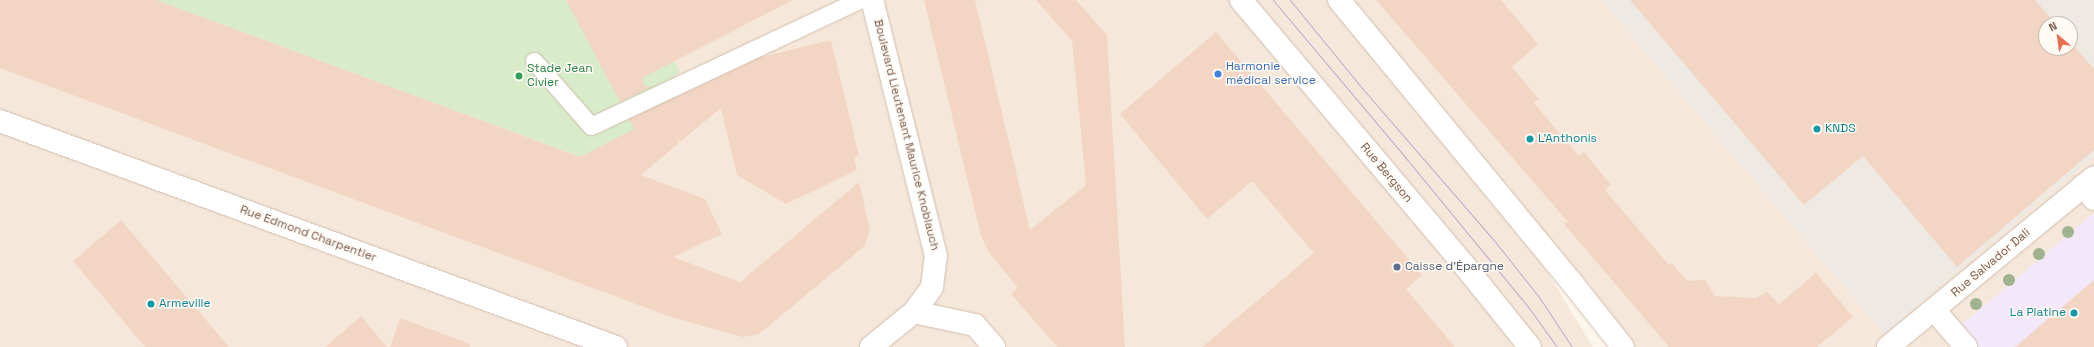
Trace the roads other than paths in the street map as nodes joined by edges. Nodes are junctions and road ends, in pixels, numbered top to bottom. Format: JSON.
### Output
{"nodes":[{"id":1,"x":859,"y":0,"type":"edge"},
{"id":2,"x":872,"y":0,"type":"edge"},
{"id":3,"x":1241,"y":0,"type":"edge"},
{"id":4,"x":1339,"y":0,"type":"edge"},
{"id":5,"x":534,"y":60,"type":"dead end"},
{"id":6,"x":0,"y":121,"type":"edge"},
{"id":7,"x":2090,"y":188,"type":"edge"},
{"id":8,"x":1934,"y":310,"type":"junction"},
{"id":9,"x":914,"y":312,"type":"junction"},
{"id":10,"x":616,"y":347,"type":"edge"},
{"id":11,"x":871,"y":347,"type":"edge"},
{"id":12,"x":994,"y":347,"type":"edge"},
{"id":13,"x":1530,"y":347,"type":"edge"},
{"id":14,"x":1623,"y":347,"type":"edge"},
{"id":15,"x":1888,"y":347,"type":"edge"},
{"id":16,"x":1966,"y":347,"type":"edge"}],
"edges":[{"from":1,"to":5,"type":"lane"},
{"from":2,"to":9,"type":"street","name":"Boulevard Lieutenant Maurice Knoblauch"},
{"from":3,"to":13,"type":"street","name":"Rue Bergson"},
{"from":4,"to":14,"type":"street"},
{"from":6,"to":10,"type":"street","name":"Rue Edmond Charpentier"},
{"from":7,"to":8,"type":"street","name":"Rue Salvador Dali"},
{"from":8,"to":15,"type":"street","name":"Rue Salvador Dali"},
{"from":8,"to":16,"type":"street"},
{"from":9,"to":11,"type":"street","name":"Boulevard Lieutenant Maurice Knoblauch"},
{"from":9,"to":12,"type":"street"}]}
